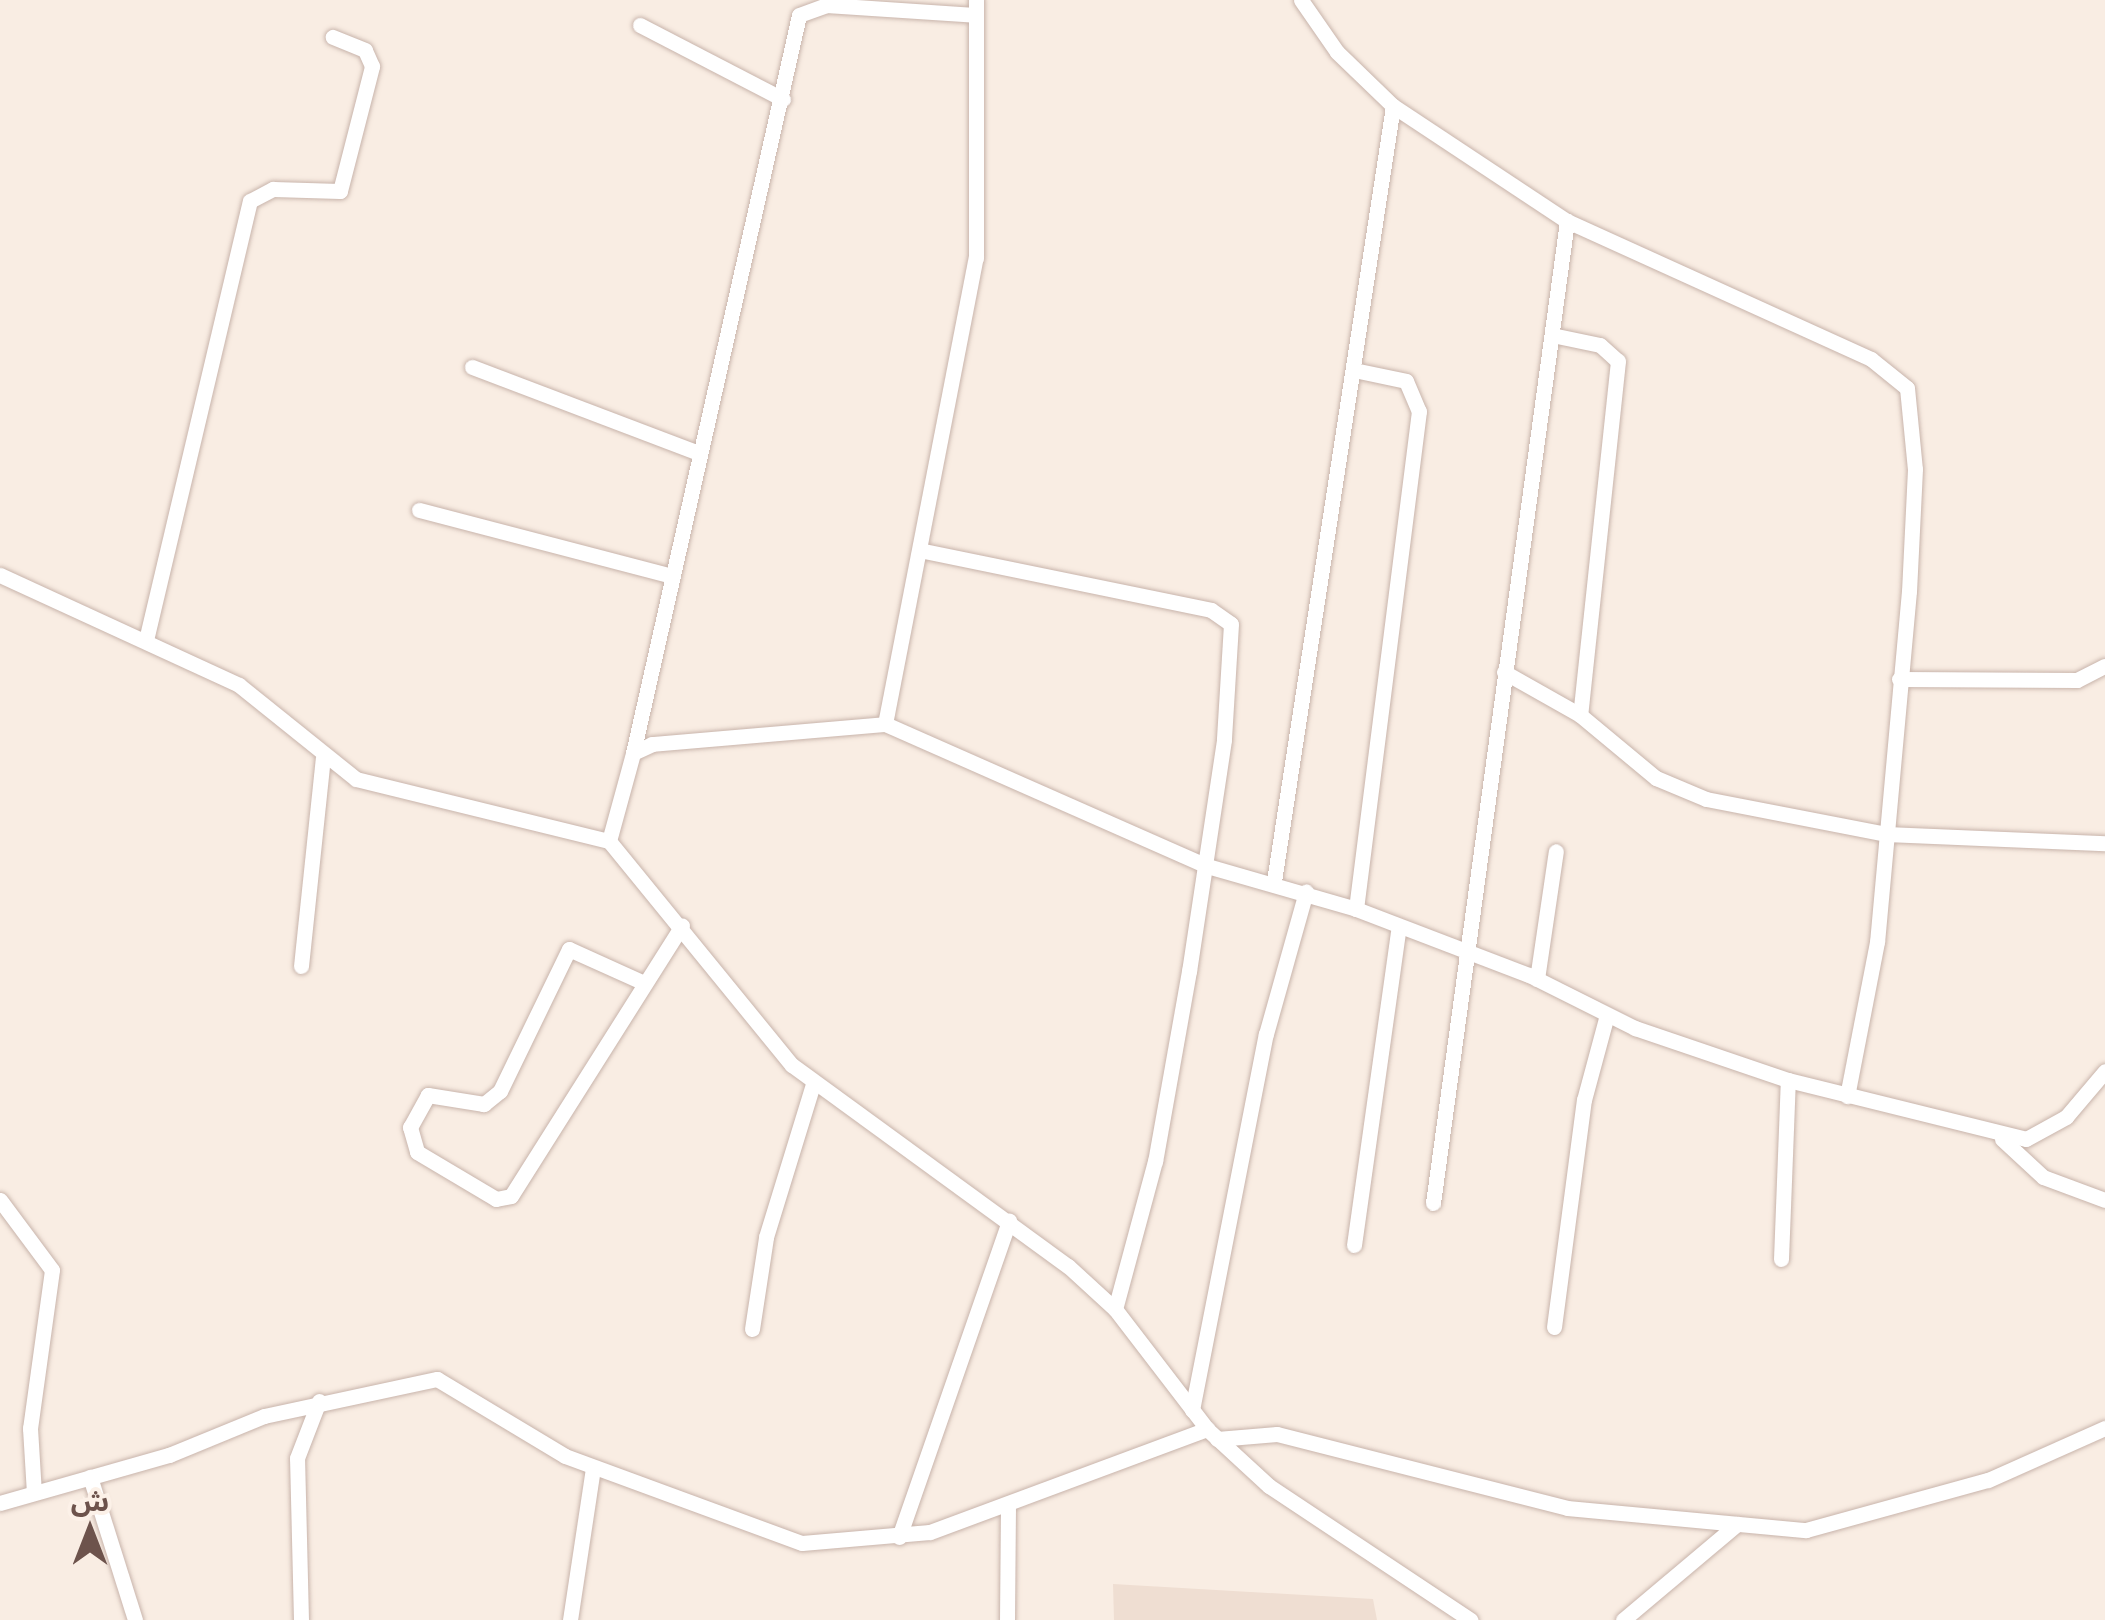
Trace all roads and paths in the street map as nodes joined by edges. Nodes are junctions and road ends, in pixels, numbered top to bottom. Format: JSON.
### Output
{"nodes":[{"id":1,"x":1301,"y":0,"type":"edge"},
{"id":2,"x":976,"y":8,"type":"edge"},
{"id":3,"x":640,"y":25,"type":"dead end"},
{"id":4,"x":332,"y":37,"type":"dead end"},
{"id":5,"x":783,"y":99,"type":"junction"},
{"id":6,"x":1393,"y":106,"type":"junction"},
{"id":7,"x":1567,"y":220,"type":"junction"},
{"id":8,"x":1552,"y":335,"type":"junction"},
{"id":9,"x":472,"y":367,"type":"dead end"},
{"id":10,"x":1354,"y":370,"type":"junction"},
{"id":11,"x":698,"y":453,"type":"junction"},
{"id":12,"x":419,"y":510,"type":"dead end"},
{"id":13,"x":924,"y":551,"type":"junction"},
{"id":14,"x":0,"y":574,"type":"edge"},
{"id":15,"x":673,"y":576,"type":"junction"},
{"id":16,"x":147,"y":636,"type":"junction"},
{"id":17,"x":2105,"y":666,"type":"edge"},
{"id":18,"x":1504,"y":672,"type":"junction"},
{"id":19,"x":1899,"y":679,"type":"junction"},
{"id":20,"x":1580,"y":716,"type":"junction"},
{"id":21,"x":885,"y":724,"type":"junction"},
{"id":22,"x":634,"y":753,"type":"junction"},
{"id":23,"x":323,"y":758,"type":"junction"},
{"id":24,"x":1886,"y":834,"type":"junction"},
{"id":25,"x":609,"y":841,"type":"junction"},
{"id":26,"x":2105,"y":843,"type":"edge"},
{"id":27,"x":1556,"y":851,"type":"dead end"},
{"id":28,"x":1204,"y":866,"type":"junction"},
{"id":29,"x":1274,"y":881,"type":"junction"},
{"id":30,"x":1306,"y":892,"type":"junction"},
{"id":31,"x":1356,"y":910,"type":"junction"},
{"id":32,"x":682,"y":925,"type":"junction"},
{"id":33,"x":1398,"y":931,"type":"junction"},
{"id":34,"x":1466,"y":954,"type":"junction"},
{"id":35,"x":301,"y":966,"type":"dead end"},
{"id":36,"x":1537,"y":979,"type":"junction"},
{"id":37,"x":642,"y":982,"type":"junction"},
{"id":38,"x":1607,"y":1014,"type":"junction"},
{"id":39,"x":2105,"y":1071,"type":"edge"},
{"id":40,"x":1788,"y":1080,"type":"junction"},
{"id":41,"x":813,"y":1084,"type":"junction"},
{"id":42,"x":1847,"y":1096,"type":"junction"},
{"id":43,"x":2002,"y":1139,"type":"junction"},
{"id":44,"x":0,"y":1200,"type":"edge"},
{"id":45,"x":2105,"y":1200,"type":"edge"},
{"id":46,"x":1433,"y":1203,"type":"dead end"},
{"id":47,"x":1009,"y":1221,"type":"junction"},
{"id":48,"x":1354,"y":1245,"type":"dead end"},
{"id":49,"x":1781,"y":1258,"type":"dead end"},
{"id":50,"x":1114,"y":1310,"type":"junction"},
{"id":51,"x":1554,"y":1328,"type":"dead end"},
{"id":52,"x":752,"y":1329,"type":"dead end"},
{"id":53,"x":319,"y":1401,"type":"junction"},
{"id":54,"x":1192,"y":1410,"type":"junction"},
{"id":55,"x":2105,"y":1428,"type":"edge"},
{"id":56,"x":1212,"y":1434,"type":"junction"},
{"id":57,"x":594,"y":1468,"type":"junction"},
{"id":58,"x":90,"y":1478,"type":"junction"},
{"id":59,"x":34,"y":1493,"type":"junction"},
{"id":60,"x":0,"y":1503,"type":"edge"},
{"id":61,"x":1008,"y":1504,"type":"junction"},
{"id":62,"x":1738,"y":1524,"type":"junction"},
{"id":63,"x":899,"y":1537,"type":"junction"},
{"id":64,"x":135,"y":1620,"type":"edge"},
{"id":65,"x":300,"y":1620,"type":"edge"},
{"id":66,"x":570,"y":1620,"type":"edge"},
{"id":67,"x":1007,"y":1620,"type":"edge"},
{"id":68,"x":1471,"y":1620,"type":"edge"},
{"id":69,"x":1623,"y":1620,"type":"edge"}],
"edges":[{"from":1,"to":6,"type":"street"},
{"from":2,"to":5,"type":"street"},
{"from":2,"to":13,"type":"street"},
{"from":3,"to":5,"type":"street"},
{"from":4,"to":16,"type":"street"},
{"from":5,"to":11,"type":"street"},
{"from":6,"to":7,"type":"street"},
{"from":6,"to":10,"type":"street"},
{"from":7,"to":8,"type":"street"},
{"from":7,"to":19,"type":"street"},
{"from":8,"to":18,"type":"street"},
{"from":8,"to":20,"type":"street"},
{"from":9,"to":11,"type":"street"},
{"from":10,"to":29,"type":"street"},
{"from":10,"to":31,"type":"street"},
{"from":11,"to":15,"type":"street"},
{"from":12,"to":15,"type":"street"},
{"from":13,"to":21,"type":"street"},
{"from":13,"to":28,"type":"street"},
{"from":14,"to":16,"type":"street"},
{"from":15,"to":22,"type":"street"},
{"from":16,"to":23,"type":"street"},
{"from":17,"to":19,"type":"street"},
{"from":18,"to":20,"type":"street"},
{"from":18,"to":34,"type":"street"},
{"from":19,"to":24,"type":"street"},
{"from":20,"to":24,"type":"street"},
{"from":21,"to":22,"type":"street"},
{"from":21,"to":28,"type":"street"},
{"from":22,"to":25,"type":"street"},
{"from":23,"to":25,"type":"street"},
{"from":23,"to":35,"type":"street"},
{"from":24,"to":26,"type":"street"},
{"from":24,"to":42,"type":"street"},
{"from":25,"to":32,"type":"street"},
{"from":27,"to":36,"type":"street"},
{"from":28,"to":29,"type":"street"},
{"from":28,"to":50,"type":"street"},
{"from":29,"to":30,"type":"street"},
{"from":30,"to":31,"type":"street"},
{"from":30,"to":54,"type":"street"},
{"from":31,"to":33,"type":"street"},
{"from":32,"to":37,"type":"street"},
{"from":32,"to":41,"type":"street"},
{"from":33,"to":34,"type":"street"},
{"from":33,"to":48,"type":"street"},
{"from":34,"to":36,"type":"street"},
{"from":34,"to":46,"type":"street"},
{"from":36,"to":38,"type":"street"},
{"from":37,"to":37,"type":"street"},
{"from":38,"to":40,"type":"street"},
{"from":38,"to":51,"type":"street"},
{"from":39,"to":43,"type":"street"},
{"from":40,"to":42,"type":"street"},
{"from":40,"to":49,"type":"street"},
{"from":41,"to":47,"type":"street"},
{"from":41,"to":52,"type":"street"},
{"from":42,"to":43,"type":"street"},
{"from":43,"to":45,"type":"street"},
{"from":44,"to":59,"type":"street"},
{"from":47,"to":50,"type":"street"},
{"from":47,"to":63,"type":"street"},
{"from":50,"to":54,"type":"street"},
{"from":53,"to":57,"type":"street"},
{"from":53,"to":58,"type":"street"},
{"from":53,"to":65,"type":"street"},
{"from":54,"to":56,"type":"street"},
{"from":55,"to":62,"type":"street"},
{"from":56,"to":61,"type":"street"},
{"from":56,"to":62,"type":"street"},
{"from":56,"to":68,"type":"street"},
{"from":57,"to":63,"type":"street"},
{"from":57,"to":66,"type":"street"},
{"from":58,"to":59,"type":"street"},
{"from":58,"to":64,"type":"street"},
{"from":59,"to":60,"type":"street"},
{"from":61,"to":63,"type":"street"},
{"from":61,"to":67,"type":"street"},
{"from":62,"to":69,"type":"street"}]}
